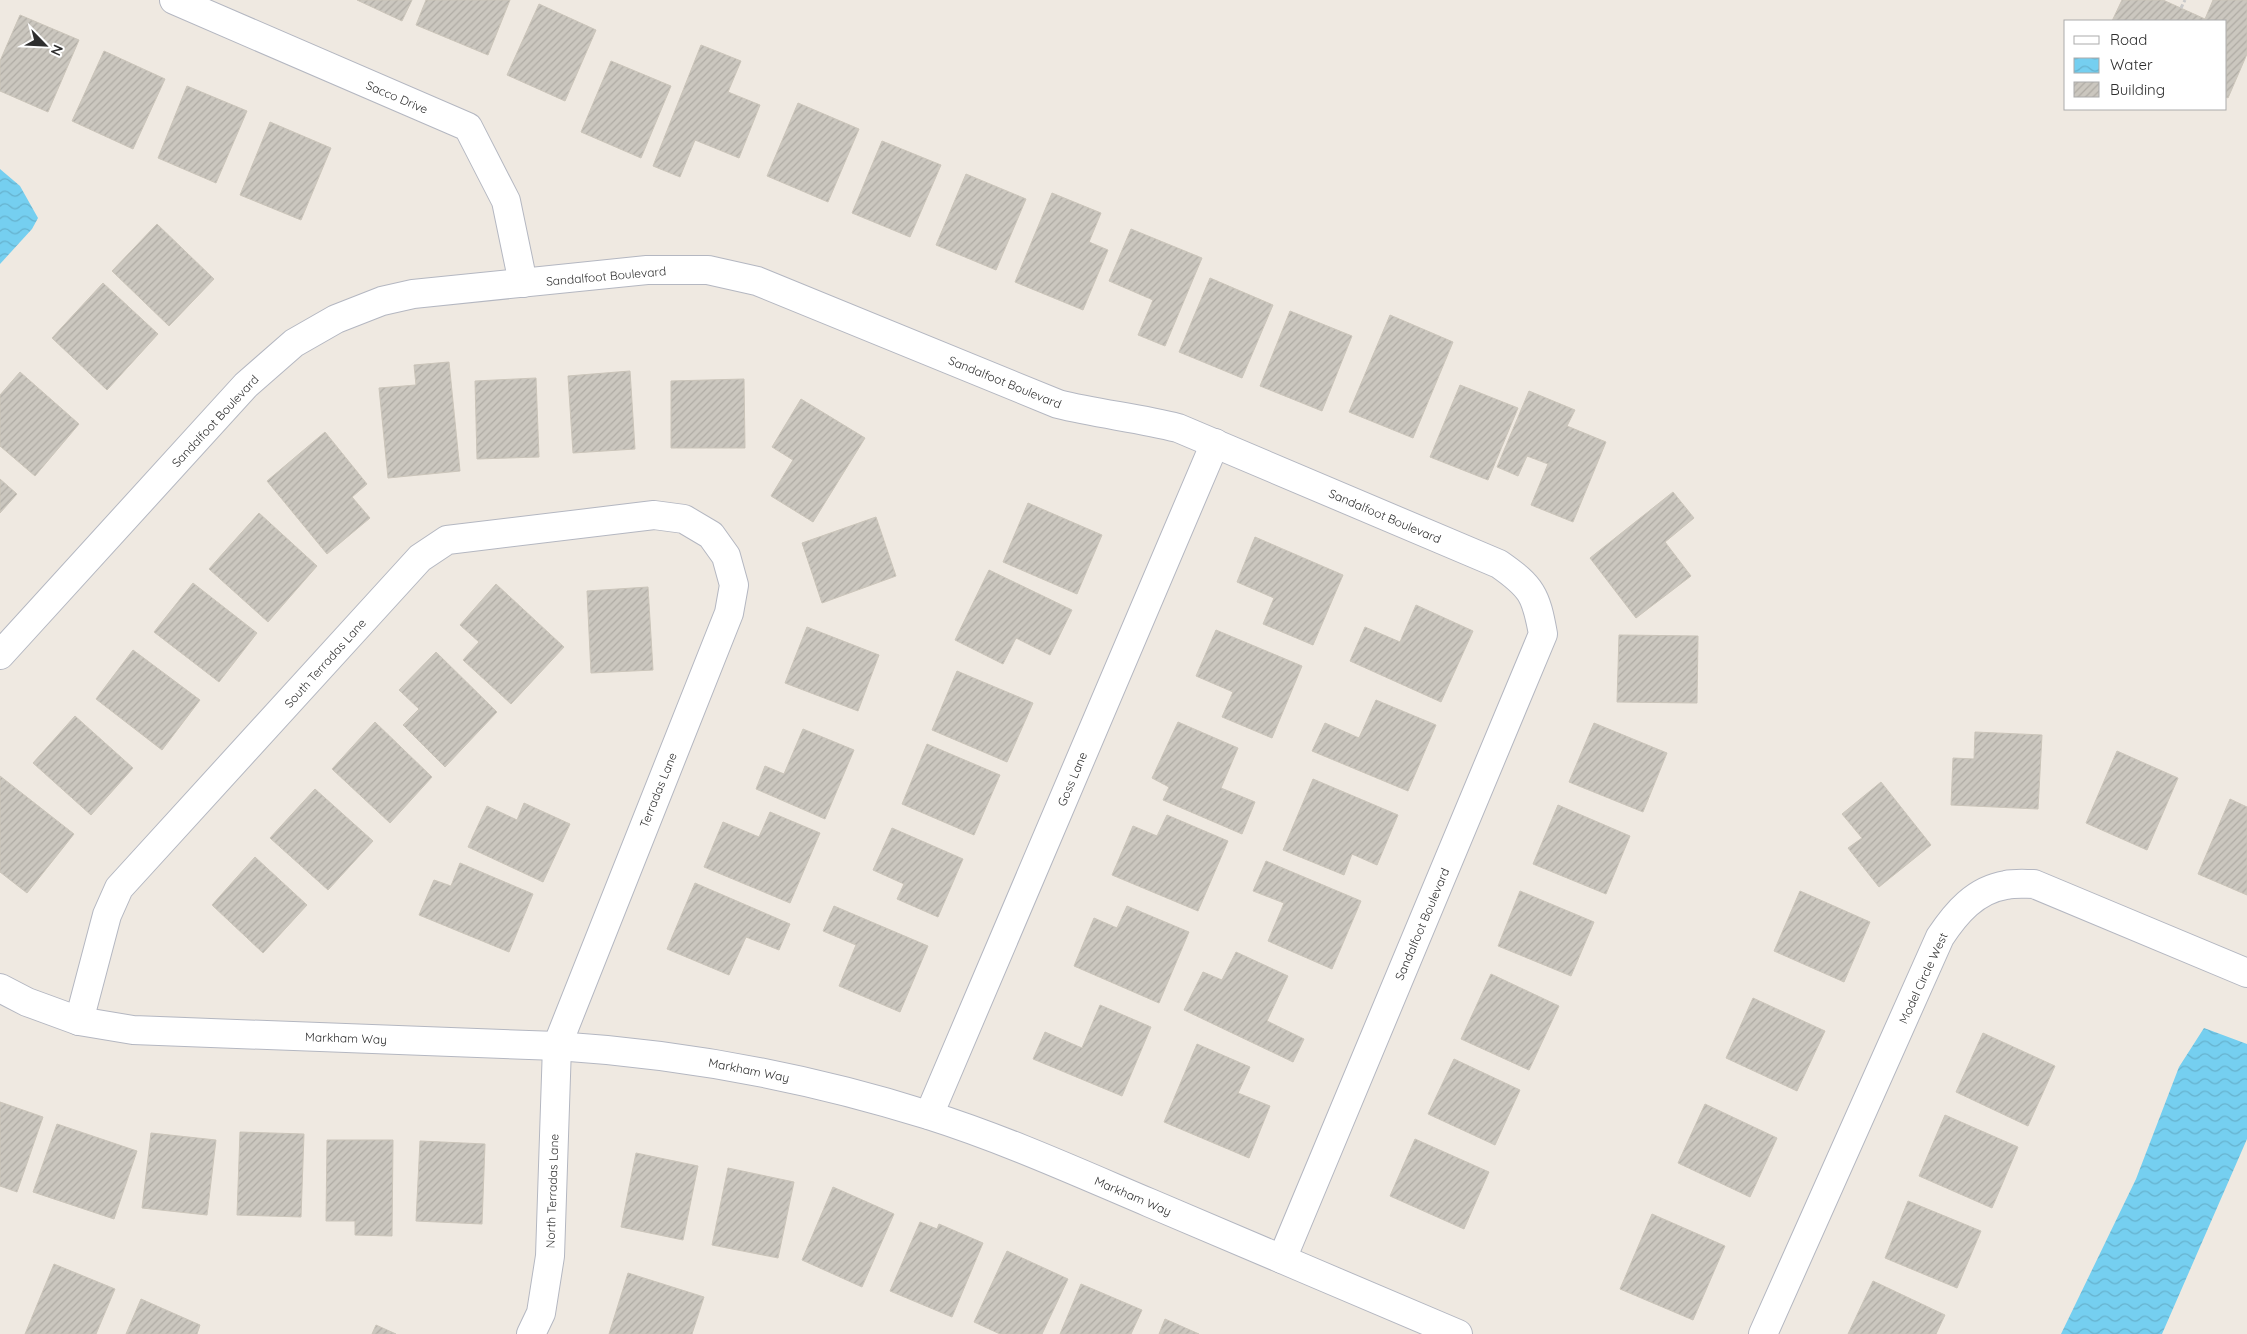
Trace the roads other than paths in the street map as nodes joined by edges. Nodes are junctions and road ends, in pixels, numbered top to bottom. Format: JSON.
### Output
{"nodes":[{"id":1,"x":174,"y":0,"type":"edge"},
{"id":2,"x":522,"y":283,"type":"junction"},
{"id":3,"x":1215,"y":443,"type":"junction"},
{"id":4,"x":711,"y":536,"type":"joint"},
{"id":5,"x":0,"y":655,"type":"edge"},
{"id":6,"x":2247,"y":973,"type":"edge"},
{"id":7,"x":0,"y":988,"type":"edge"},
{"id":8,"x":79,"y":1021,"type":"junction"},
{"id":9,"x":557,"y":1046,"type":"junction"},
{"id":10,"x":929,"y":1115,"type":"junction"},
{"id":11,"x":1282,"y":1259,"type":"junction"},
{"id":12,"x":531,"y":1334,"type":"edge"},
{"id":13,"x":1458,"y":1334,"type":"edge"},
{"id":14,"x":1763,"y":1334,"type":"edge"}],
"edges":[{"from":1,"to":2,"type":"street","name":"Sacco Drive"},
{"from":2,"to":3,"type":"street","name":"Sandalfoot Boulevard"},
{"from":2,"to":5,"type":"street","name":"Sandalfoot Boulevard"},
{"from":3,"to":10,"type":"street","name":"Goss Lane"},
{"from":3,"to":11,"type":"street","name":"Sandalfoot Boulevard"},
{"from":4,"to":8,"type":"street","name":"South Terradas Lane"},
{"from":4,"to":9,"type":"street","name":"Terradas Lane"},
{"from":6,"to":14,"type":"street","name":"Model Circle West"},
{"from":7,"to":8,"type":"street","name":"Markham Way"},
{"from":8,"to":9,"type":"street","name":"Markham Way"},
{"from":9,"to":10,"type":"street","name":"Markham Way"},
{"from":9,"to":12,"type":"street","name":"North Terradas Lane"},
{"from":10,"to":11,"type":"street","name":"Markham Way"},
{"from":11,"to":13,"type":"street","name":"Markham Way"}]}
